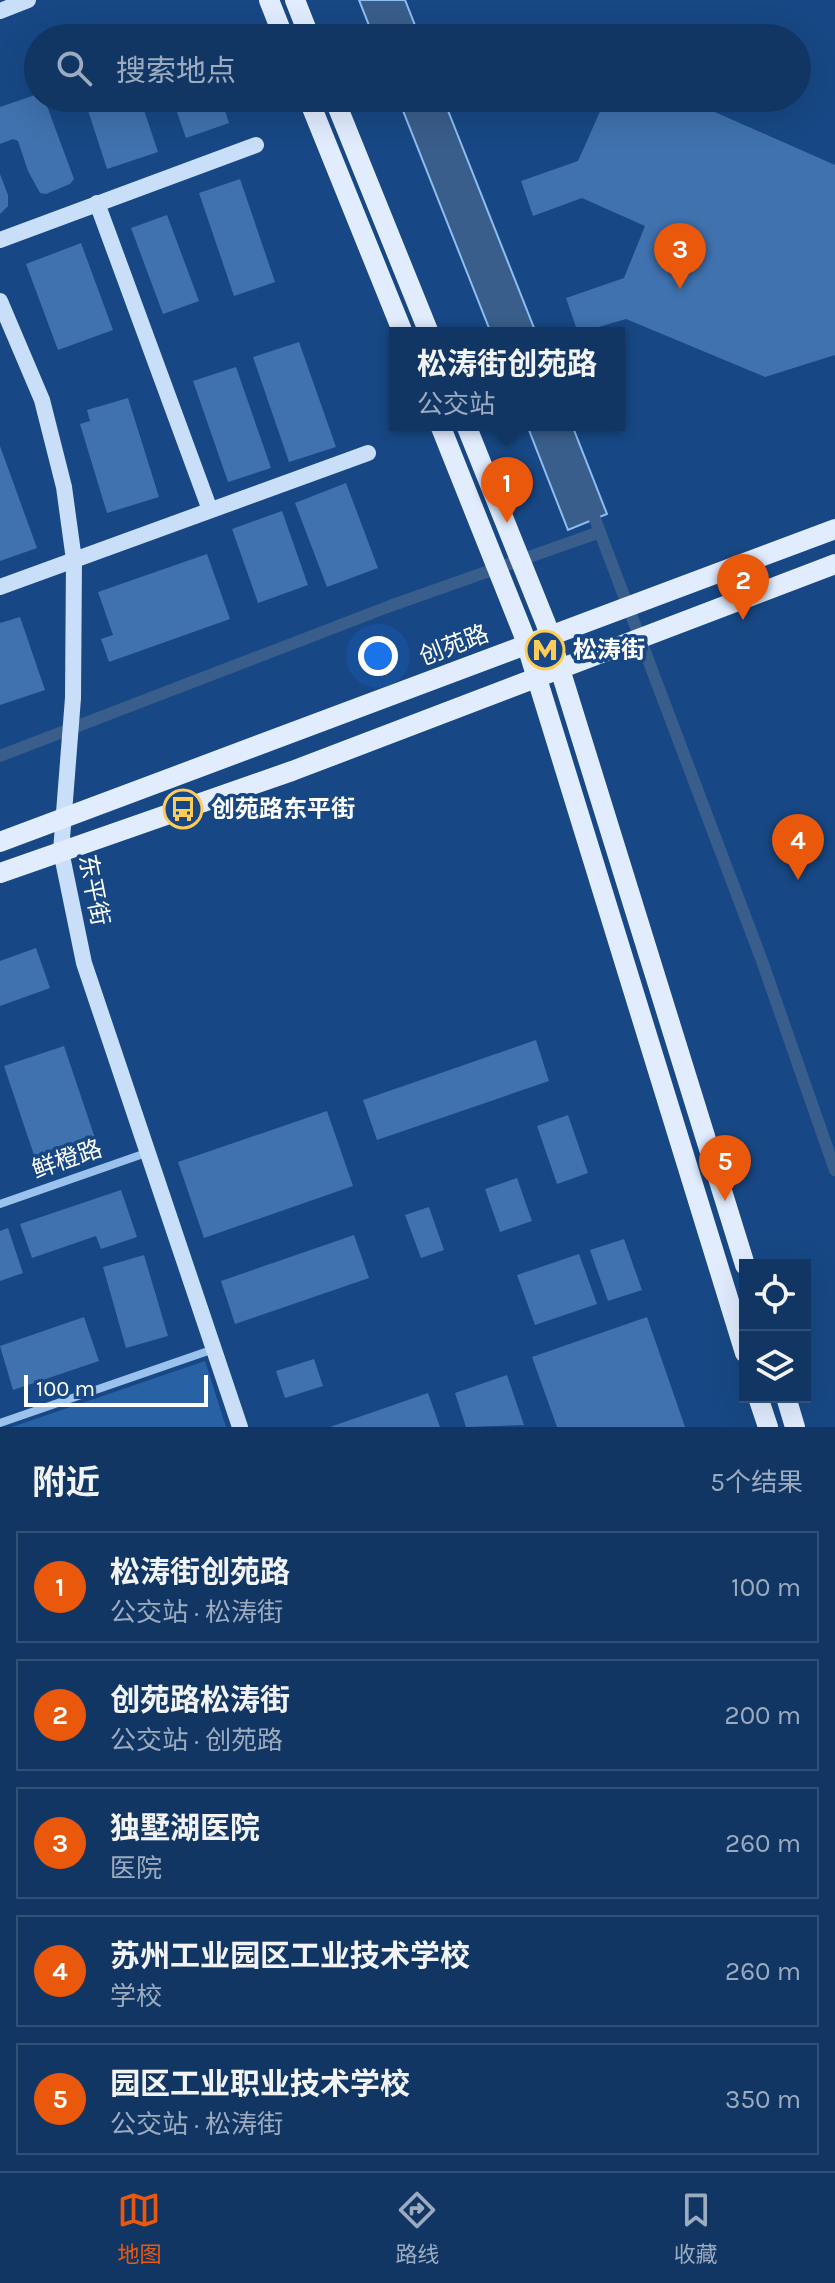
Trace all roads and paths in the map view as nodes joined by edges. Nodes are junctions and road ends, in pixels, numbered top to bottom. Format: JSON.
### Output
{"nodes":[{"id":1,"x":28,"y":0,"type":"edge"},
{"id":2,"x":269,"y":0,"type":"edge"},
{"id":3,"x":295,"y":0,"type":"edge"},
{"id":4,"x":0,"y":11,"type":"edge"},
{"id":5,"x":278,"y":24,"type":"edge"},
{"id":6,"x":304,"y":24,"type":"edge"},
{"id":7,"x":314,"y":112,"type":"edge"},
{"id":8,"x":340,"y":112,"type":"edge"},
{"id":9,"x":256,"y":145,"type":"dead end"},
{"id":10,"x":97,"y":203,"type":"junction"},
{"id":11,"x":0,"y":240,"type":"edge"},
{"id":12,"x":0,"y":301,"type":"edge"},
{"id":13,"x":401,"y":327,"type":"edge"},
{"id":14,"x":427,"y":327,"type":"edge"},
{"id":15,"x":442,"y":431,"type":"edge"},
{"id":16,"x":470,"y":431,"type":"edge"},
{"id":17,"x":368,"y":453,"type":"dead end"},
{"id":18,"x":210,"y":510,"type":"junction"},
{"id":19,"x":835,"y":529,"type":"edge"},
{"id":20,"x":74,"y":560,"type":"junction"},
{"id":21,"x":835,"y":564,"type":"edge"},
{"id":22,"x":0,"y":587,"type":"edge"},
{"id":23,"x":550,"y":637,"type":"junction"},
{"id":24,"x":527,"y":645,"type":"junction"},
{"id":25,"x":560,"y":669,"type":"junction"},
{"id":26,"x":536,"y":677,"type":"junction"},
{"id":27,"x":63,"y":819,"type":"junction"},
{"id":28,"x":0,"y":842,"type":"edge"},
{"id":29,"x":61,"y":851,"type":"junction"},
{"id":30,"x":0,"y":873,"type":"edge"},
{"id":31,"x":146,"y":1153,"type":"junction"},
{"id":32,"x":0,"y":1204,"type":"edge"},
{"id":33,"x":743,"y":1259,"type":"edge"},
{"id":34,"x":739,"y":1334,"type":"edge"},
{"id":35,"x":215,"y":1349,"type":"junction"},
{"id":36,"x":760,"y":1403,"type":"edge"},
{"id":37,"x":788,"y":1403,"type":"edge"},
{"id":38,"x":0,"y":1423,"type":"edge"},
{"id":39,"x":240,"y":1427,"type":"edge"},
{"id":40,"x":768,"y":1427,"type":"edge"},
{"id":41,"x":795,"y":1427,"type":"edge"}],
"edges":[{"from":1,"to":4,"type":"street"},
{"from":2,"to":5,"type":"main road"},
{"from":3,"to":6,"type":"main road"},
{"from":7,"to":13,"type":"main road"},
{"from":8,"to":14,"type":"main road"},
{"from":9,"to":10,"type":"street"},
{"from":10,"to":11,"type":"street"},
{"from":10,"to":18,"type":"street"},
{"from":12,"to":20,"type":"street","name":"东平街"},
{"from":15,"to":24,"type":"main road"},
{"from":16,"to":23,"type":"main road"},
{"from":17,"to":18,"type":"street"},
{"from":18,"to":20,"type":"street"},
{"from":19,"to":23,"type":"main road","name":"创苑路"},
{"from":20,"to":22,"type":"street"},
{"from":20,"to":27,"type":"street","name":"东平街"},
{"from":21,"to":25,"type":"main road"},
{"from":23,"to":24,"type":"main road","name":"创苑路"},
{"from":23,"to":25,"type":"main road"},
{"from":24,"to":26,"type":"main road"},
{"from":24,"to":27,"type":"main road","name":"创苑路"},
{"from":25,"to":26,"type":"main road"},
{"from":25,"to":33,"type":"main road"},
{"from":26,"to":29,"type":"main road"},
{"from":26,"to":34,"type":"main road"},
{"from":27,"to":28,"type":"main road","name":"创苑路"},
{"from":27,"to":29,"type":"street","name":"东平街"},
{"from":29,"to":30,"type":"main road"},
{"from":29,"to":31,"type":"street","name":"东平街"},
{"from":31,"to":32,"type":"street","name":"鲜橙路"},
{"from":31,"to":35,"type":"street","name":"东平街"},
{"from":35,"to":38,"type":"street"},
{"from":35,"to":39,"type":"street","name":"东平街"},
{"from":36,"to":40,"type":"main road"},
{"from":37,"to":41,"type":"main road"}]}
